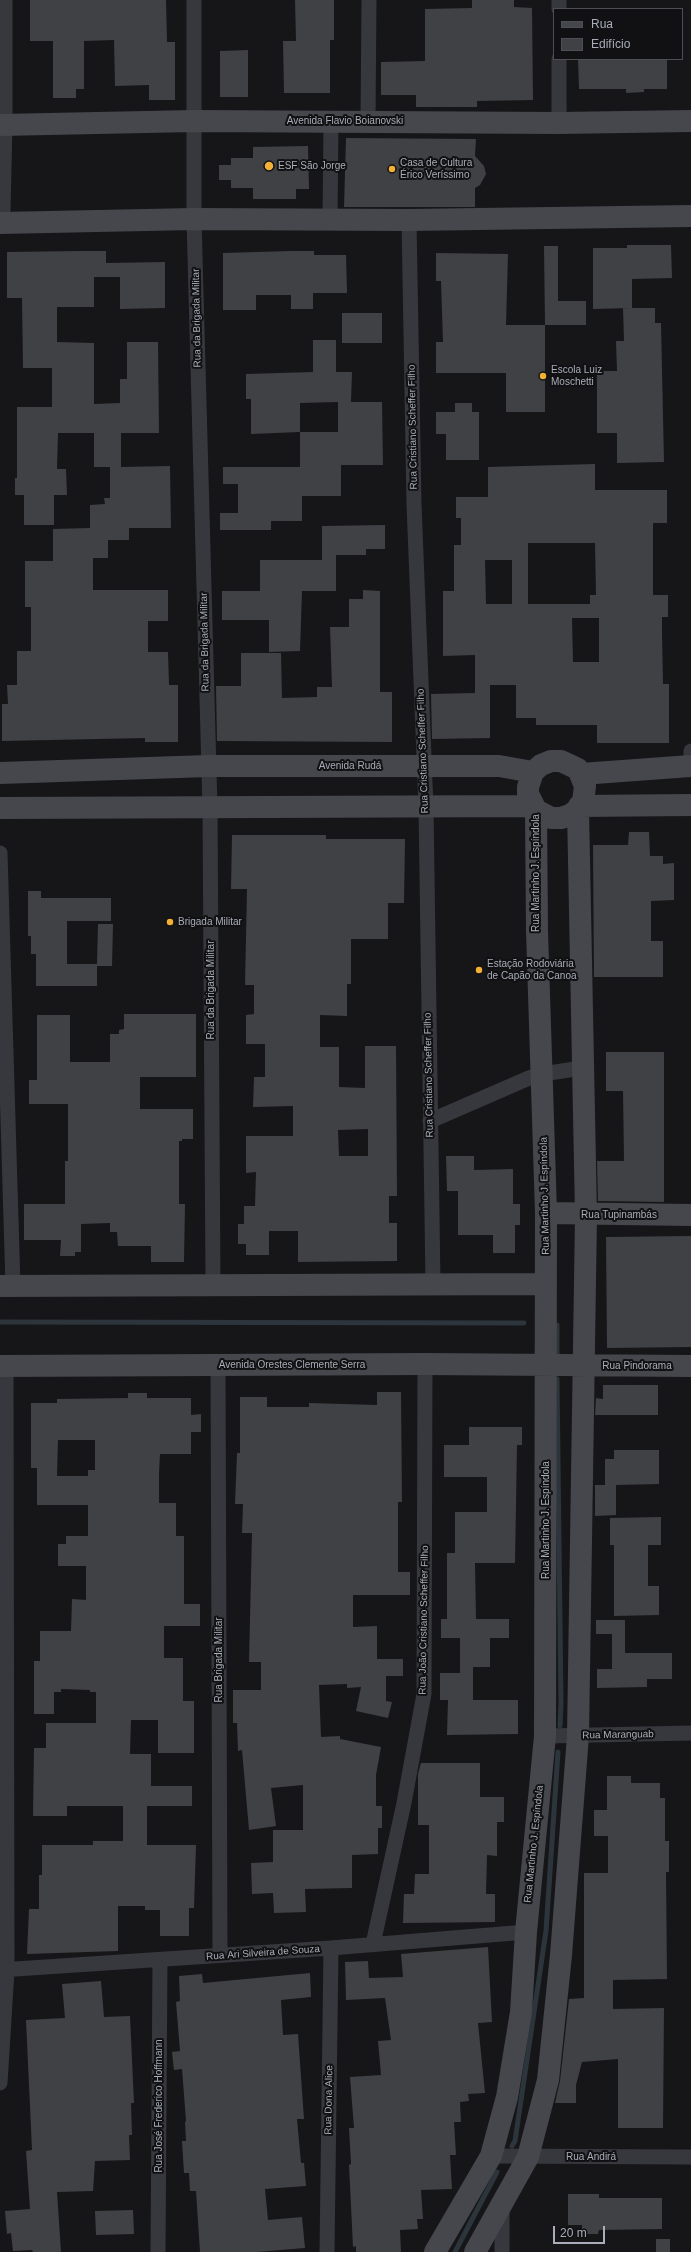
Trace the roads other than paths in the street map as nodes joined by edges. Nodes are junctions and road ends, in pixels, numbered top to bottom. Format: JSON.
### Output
{"nodes":[{"id":1,"x":5,"y":0,"type":"edge"},
{"id":2,"x":194,"y":0,"type":"edge"},
{"id":3,"x":369,"y":0,"type":"edge"},
{"id":4,"x":559,"y":60,"type":"edge"},
{"id":5,"x":194,"y":121,"type":"junction"},
{"id":6,"x":331,"y":121,"type":"junction"},
{"id":7,"x":368,"y":121,"type":"junction"},
{"id":8,"x":691,"y":121,"type":"edge"},
{"id":9,"x":559,"y":123,"type":"junction"},
{"id":10,"x":2,"y":125,"type":"edge"},
{"id":11,"x":691,"y":216,"type":"edge"},
{"id":12,"x":194,"y":219,"type":"junction"},
{"id":13,"x":330,"y":220,"type":"junction"},
{"id":14,"x":409,"y":220,"type":"junction"},
{"id":15,"x":0,"y":221,"type":"edge"},
{"id":16,"x":691,"y":751,"type":"edge"},
{"id":17,"x":208,"y":766,"type":"junction"},
{"id":18,"x":423,"y":766,"type":"junction"},
{"id":19,"x":691,"y":767,"type":"edge"},
{"id":20,"x":534,"y":772,"type":"junction"},
{"id":21,"x":0,"y":773,"type":"edge"},
{"id":22,"x":581,"y":774,"type":"junction"},
{"id":23,"x":691,"y":805,"type":"edge"},
{"id":24,"x":426,"y":807,"type":"junction"},
{"id":25,"x":0,"y":808,"type":"edge"},
{"id":26,"x":210,"y":808,"type":"junction"},
{"id":27,"x":535,"y":808,"type":"junction"},
{"id":28,"x":579,"y":808,"type":"junction"},
{"id":29,"x":0,"y":853,"type":"edge"},
{"id":30,"x":582,"y":1068,"type":"junction"},
{"id":31,"x":542,"y":1074,"type":"junction"},
{"id":32,"x":430,"y":1121,"type":"junction"},
{"id":33,"x":546,"y":1214,"type":"junction"},
{"id":34,"x":586,"y":1215,"type":"junction"},
{"id":35,"x":691,"y":1215,"type":"edge"},
{"id":36,"x":433,"y":1283,"type":"junction"},
{"id":37,"x":213,"y":1284,"type":"junction"},
{"id":38,"x":546,"y":1284,"type":"junction"},
{"id":39,"x":6,"y":1286,"type":"edge"},
{"id":40,"x":425,"y":1364,"type":"junction"},
{"id":41,"x":218,"y":1365,"type":"junction"},
{"id":42,"x":3,"y":1366,"type":"edge"},
{"id":43,"x":545,"y":1366,"type":"junction"},
{"id":44,"x":584,"y":1366,"type":"junction"},
{"id":45,"x":691,"y":1366,"type":"edge"},
{"id":46,"x":691,"y":1733,"type":"edge"},
{"id":47,"x":545,"y":1736,"type":"junction"},
{"id":48,"x":578,"y":1736,"type":"junction"},
{"id":49,"x":526,"y":1932,"type":"junction"},
{"id":50,"x":374,"y":1944,"type":"junction"},
{"id":51,"x":331,"y":1948,"type":"junction"},
{"id":52,"x":220,"y":1955,"type":"junction"},
{"id":53,"x":160,"y":1960,"type":"junction"},
{"id":54,"x":4,"y":1970,"type":"edge"},
{"id":55,"x":0,"y":2083,"type":"edge"},
{"id":56,"x":491,"y":2156,"type":"junction"},
{"id":57,"x":528,"y":2157,"type":"junction"},
{"id":58,"x":691,"y":2157,"type":"edge"},
{"id":59,"x":502,"y":2205,"type":"junction"},
{"id":60,"x":158,"y":2252,"type":"edge"},
{"id":61,"x":327,"y":2252,"type":"edge"},
{"id":62,"x":435,"y":2252,"type":"edge"},
{"id":63,"x":475,"y":2252,"type":"edge"},
{"id":64,"x":502,"y":2252,"type":"edge"}],
"edges":[{"from":1,"to":10,"type":"street"},
{"from":2,"to":5,"type":"street","name":"Rua da Brigada Militar"},
{"from":3,"to":7,"type":"street"},
{"from":4,"to":9,"type":"street"},
{"from":5,"to":6,"type":"main road","name":"Avenida Flavio Boianovski"},
{"from":5,"to":10,"type":"main road","name":"Avenida Flavio Boianovski"},
{"from":5,"to":12,"type":"street","name":"Rua da Brigada Militar"},
{"from":6,"to":7,"type":"main road","name":"Avenida Flavio Boianovski"},
{"from":6,"to":13,"type":"street"},
{"from":7,"to":9,"type":"main road","name":"Avenida Flavio Boianovski"},
{"from":8,"to":9,"type":"main road","name":"Avenida Flavio Boianovski"},
{"from":10,"to":15,"type":"street"},
{"from":11,"to":14,"type":"main road"},
{"from":12,"to":13,"type":"main road"},
{"from":12,"to":15,"type":"main road"},
{"from":12,"to":17,"type":"street","name":"Rua da Brigada Militar"},
{"from":13,"to":14,"type":"main road"},
{"from":14,"to":18,"type":"street","name":"Rua Cristiano Scheffer Filho"},
{"from":16,"to":19,"type":"street"},
{"from":17,"to":18,"type":"main road","name":"Avenida Rudá"},
{"from":17,"to":21,"type":"main road","name":"Avenida Rudá"},
{"from":17,"to":26,"type":"street","name":"Rua da Brigada Militar"},
{"from":18,"to":20,"type":"main road","name":"Avenida Rudá"},
{"from":18,"to":24,"type":"street","name":"Rua Cristiano Scheffer Filho"},
{"from":19,"to":22,"type":"main road"},
{"from":20,"to":22,"type":"main road"},
{"from":20,"to":27,"type":"main road","name":"Rua Martinho J. Espíndola"},
{"from":22,"to":28,"type":"main road"},
{"from":23,"to":28,"type":"main road"},
{"from":24,"to":26,"type":"main road"},
{"from":24,"to":27,"type":"main road"},
{"from":24,"to":32,"type":"street","name":"Rua Cristiano Scheffer Filho"},
{"from":25,"to":26,"type":"main road"},
{"from":26,"to":37,"type":"street","name":"Rua da Brigada Militar"},
{"from":27,"to":28,"type":"main road"},
{"from":27,"to":31,"type":"main road","name":"Rua Martinho J. Espíndola"},
{"from":28,"to":30,"type":"main road"},
{"from":29,"to":39,"type":"street"},
{"from":30,"to":31,"type":"street"},
{"from":30,"to":34,"type":"main road"},
{"from":31,"to":32,"type":"street"},
{"from":31,"to":33,"type":"main road","name":"Rua Martinho J. Espíndola"},
{"from":32,"to":36,"type":"street","name":"Rua Cristiano Scheffer Filho"},
{"from":33,"to":34,"type":"main road","name":"Rua Tupinambás"},
{"from":33,"to":38,"type":"main road","name":"Rua Martinho J. Espíndola"},
{"from":34,"to":35,"type":"main road","name":"Rua Tupinambás"},
{"from":34,"to":44,"type":"main road"},
{"from":36,"to":37,"type":"main road"},
{"from":36,"to":38,"type":"main road"},
{"from":37,"to":39,"type":"main road"},
{"from":38,"to":43,"type":"main road","name":"Rua Martinho J. Espíndola"},
{"from":40,"to":41,"type":"main road","name":"Avenida Orestes Clemente Serra"},
{"from":40,"to":43,"type":"main road","name":"Avenida Orestes Clemente Serra"},
{"from":40,"to":50,"type":"street","name":"Rua João Cristiano Scheffer Filho"},
{"from":41,"to":42,"type":"main road","name":"Avenida Orestes Clemente Serra"},
{"from":41,"to":52,"type":"street","name":"Rua Brigada Militar"},
{"from":42,"to":54,"type":"street"},
{"from":43,"to":44,"type":"main road","name":"Avenida Orestes Clemente Serra"},
{"from":43,"to":47,"type":"main road","name":"Rua Martinho J. Espíndola"},
{"from":44,"to":45,"type":"main road","name":"Rua Pindorama"},
{"from":44,"to":48,"type":"main road"},
{"from":46,"to":48,"type":"street","name":"Rua Maranguab"},
{"from":47,"to":48,"type":"street","name":"Rua Maranguab"},
{"from":47,"to":49,"type":"main road","name":"Rua Martinho J. Espíndola"},
{"from":48,"to":57,"type":"main road"},
{"from":49,"to":50,"type":"street","name":"Rua Ari Silveira de Souza"},
{"from":49,"to":56,"type":"main road","name":"Rua Martinho J. Espíndola"},
{"from":50,"to":51,"type":"street","name":"Rua Ari Silveira de Souza"},
{"from":51,"to":52,"type":"street","name":"Rua Ari Silveira de Souza"},
{"from":51,"to":61,"type":"street","name":"Rua Dona Alice"},
{"from":52,"to":53,"type":"street","name":"Rua Ari Silveira de Souza"},
{"from":53,"to":54,"type":"street","name":"Rua Ari Silveira de Souza"},
{"from":53,"to":60,"type":"street","name":"Rua José Frederico Hoffmann"},
{"from":54,"to":55,"type":"street"},
{"from":56,"to":57,"type":"street","name":"Rua Andirá"},
{"from":56,"to":62,"type":"main road","name":"Rua Martinho J. Espíndola"},
{"from":57,"to":58,"type":"street","name":"Rua Andirá"},
{"from":57,"to":59,"type":"main road"},
{"from":59,"to":63,"type":"main road"},
{"from":59,"to":64,"type":"street"}]}
